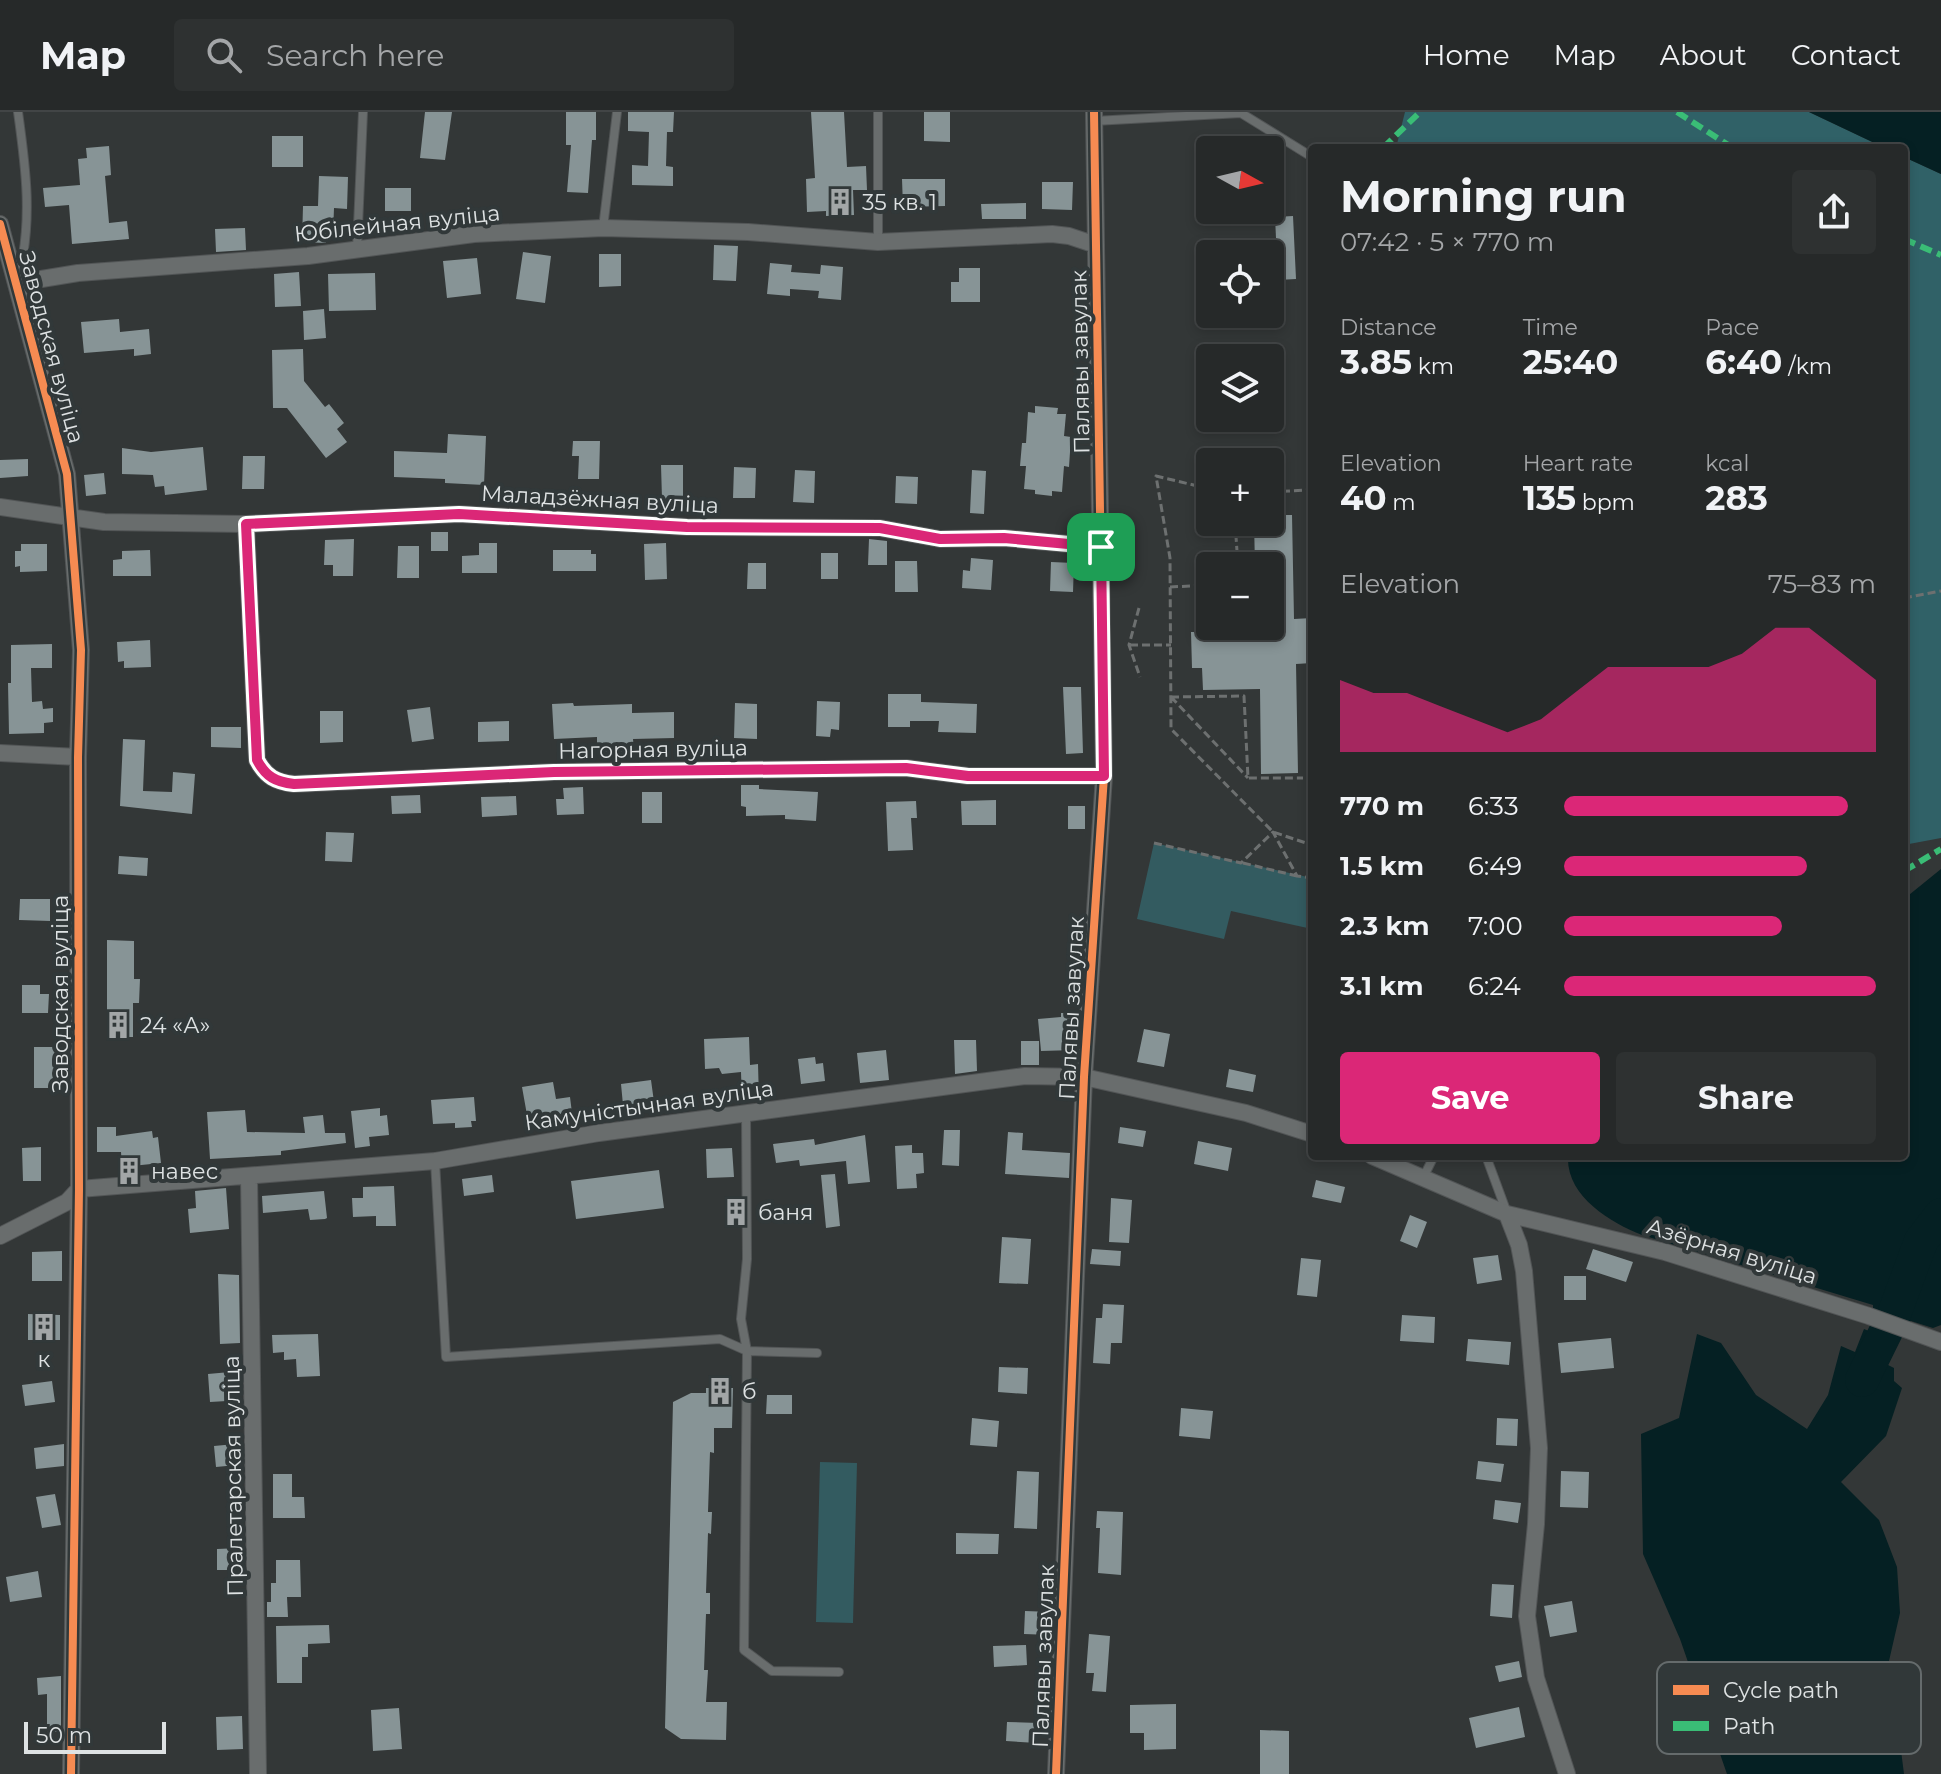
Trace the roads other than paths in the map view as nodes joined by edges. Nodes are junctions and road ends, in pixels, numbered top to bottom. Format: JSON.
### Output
{"nodes":[{"id":1,"x":18,"y":112,"type":"edge"},
{"id":2,"x":363,"y":112,"type":"edge"},
{"id":3,"x":617,"y":112,"type":"edge"},
{"id":4,"x":878,"y":112,"type":"edge"},
{"id":5,"x":1241,"y":112,"type":"edge"},
{"id":6,"x":1094,"y":116,"type":"edge"},
{"id":7,"x":1308,"y":154,"type":"edge"},
{"id":8,"x":0,"y":224,"type":"edge"},
{"id":9,"x":603,"y":228,"type":"junction"},
{"id":10,"x":878,"y":242,"type":"junction"},
{"id":11,"x":1096,"y":245,"type":"junction"},
{"id":12,"x":357,"y":249,"type":"junction"},
{"id":13,"x":17,"y":283,"type":"junction"},
{"id":14,"x":0,"y":507,"type":"edge"},
{"id":15,"x":70,"y":518,"type":"junction"},
{"id":16,"x":246,"y":524,"type":"junction"},
{"id":17,"x":1101,"y":547,"type":"junction"},
{"id":18,"x":0,"y":753,"type":"edge"},
{"id":19,"x":78,"y":757,"type":"junction"},
{"id":20,"x":1104,"y":776,"type":"junction"},
{"id":21,"x":1084,"y":1077,"type":"junction"},
{"id":22,"x":746,"y":1113,"type":"junction"},
{"id":23,"x":1308,"y":1133,"type":"edge"},
{"id":24,"x":1392,"y":1160,"type":"edge"},
{"id":25,"x":1432,"y":1160,"type":"edge"},
{"id":26,"x":1487,"y":1160,"type":"edge"},
{"id":27,"x":435,"y":1161,"type":"junction"},
{"id":28,"x":249,"y":1177,"type":"junction"},
{"id":29,"x":1423,"y":1178,"type":"junction"},
{"id":30,"x":79,"y":1189,"type":"junction"},
{"id":31,"x":1507,"y":1214,"type":"junction"},
{"id":32,"x":0,"y":1236,"type":"edge"},
{"id":33,"x":1941,"y":1342,"type":"edge"},
{"id":34,"x":747,"y":1351,"type":"junction"},
{"id":35,"x":817,"y":1353,"type":"dead end"},
{"id":36,"x":839,"y":1672,"type":"dead end"},
{"id":37,"x":71,"y":1774,"type":"edge"},
{"id":38,"x":258,"y":1774,"type":"edge"},
{"id":39,"x":1056,"y":1774,"type":"edge"},
{"id":40,"x":1567,"y":1774,"type":"edge"}],
"edges":[{"from":1,"to":13,"type":"lane"},
{"from":2,"to":12,"type":"lane"},
{"from":3,"to":9,"type":"lane"},
{"from":4,"to":10,"type":"lane"},
{"from":5,"to":6,"type":"lane"},
{"from":5,"to":7,"type":"lane"},
{"from":6,"to":11,"type":"street"},
{"from":8,"to":13,"type":"street","name":"Заводская вуліца"},
{"from":9,"to":10,"type":"street","name":"Юбілейная вуліца"},
{"from":9,"to":12,"type":"street","name":"Юбілейная вуліца"},
{"from":10,"to":11,"type":"street","name":"Юбілейная вуліца"},
{"from":11,"to":17,"type":"street","name":"Палявы завулак"},
{"from":12,"to":13,"type":"street","name":"Юбілейная вуліца"},
{"from":13,"to":15,"type":"street","name":"Заводская вуліца"},
{"from":14,"to":15,"type":"street","name":"Маладзёжная вуліца"},
{"from":15,"to":16,"type":"street","name":"Маладзёжная вуліца"},
{"from":15,"to":19,"type":"street","name":"Заводская вуліца"},
{"from":16,"to":17,"type":"street","name":"Маладзёжная вуліца"},
{"from":16,"to":20,"type":"street","name":"Нагорная вуліца"},
{"from":17,"to":20,"type":"street","name":"Палявы завулак"},
{"from":18,"to":19,"type":"street"},
{"from":19,"to":30,"type":"street","name":"Заводская вуліца"},
{"from":20,"to":21,"type":"street","name":"Палявы завулак"},
{"from":21,"to":22,"type":"street","name":"Камуністычная вуліца"},
{"from":21,"to":23,"type":"street","name":"Камуністычная вуліца"},
{"from":21,"to":39,"type":"street","name":"Палявы завулак"},
{"from":22,"to":27,"type":"street","name":"Камуністычная вуліца"},
{"from":22,"to":34,"type":"lane"},
{"from":24,"to":29,"type":"street"},
{"from":25,"to":29,"type":"lane"},
{"from":26,"to":31,"type":"lane"},
{"from":27,"to":28,"type":"street","name":"Камуністычная вуліца"},
{"from":27,"to":34,"type":"lane"},
{"from":28,"to":30,"type":"street","name":"Камуністычная вуліца"},
{"from":28,"to":38,"type":"street","name":"Пралетарская вуліца"},
{"from":29,"to":31,"type":"street"},
{"from":30,"to":32,"type":"street"},
{"from":30,"to":37,"type":"street","name":"Заводская вуліца"},
{"from":31,"to":33,"type":"street","name":"Азёрная вуліца"},
{"from":31,"to":40,"type":"street"},
{"from":34,"to":35,"type":"lane"},
{"from":34,"to":36,"type":"lane"}]}
